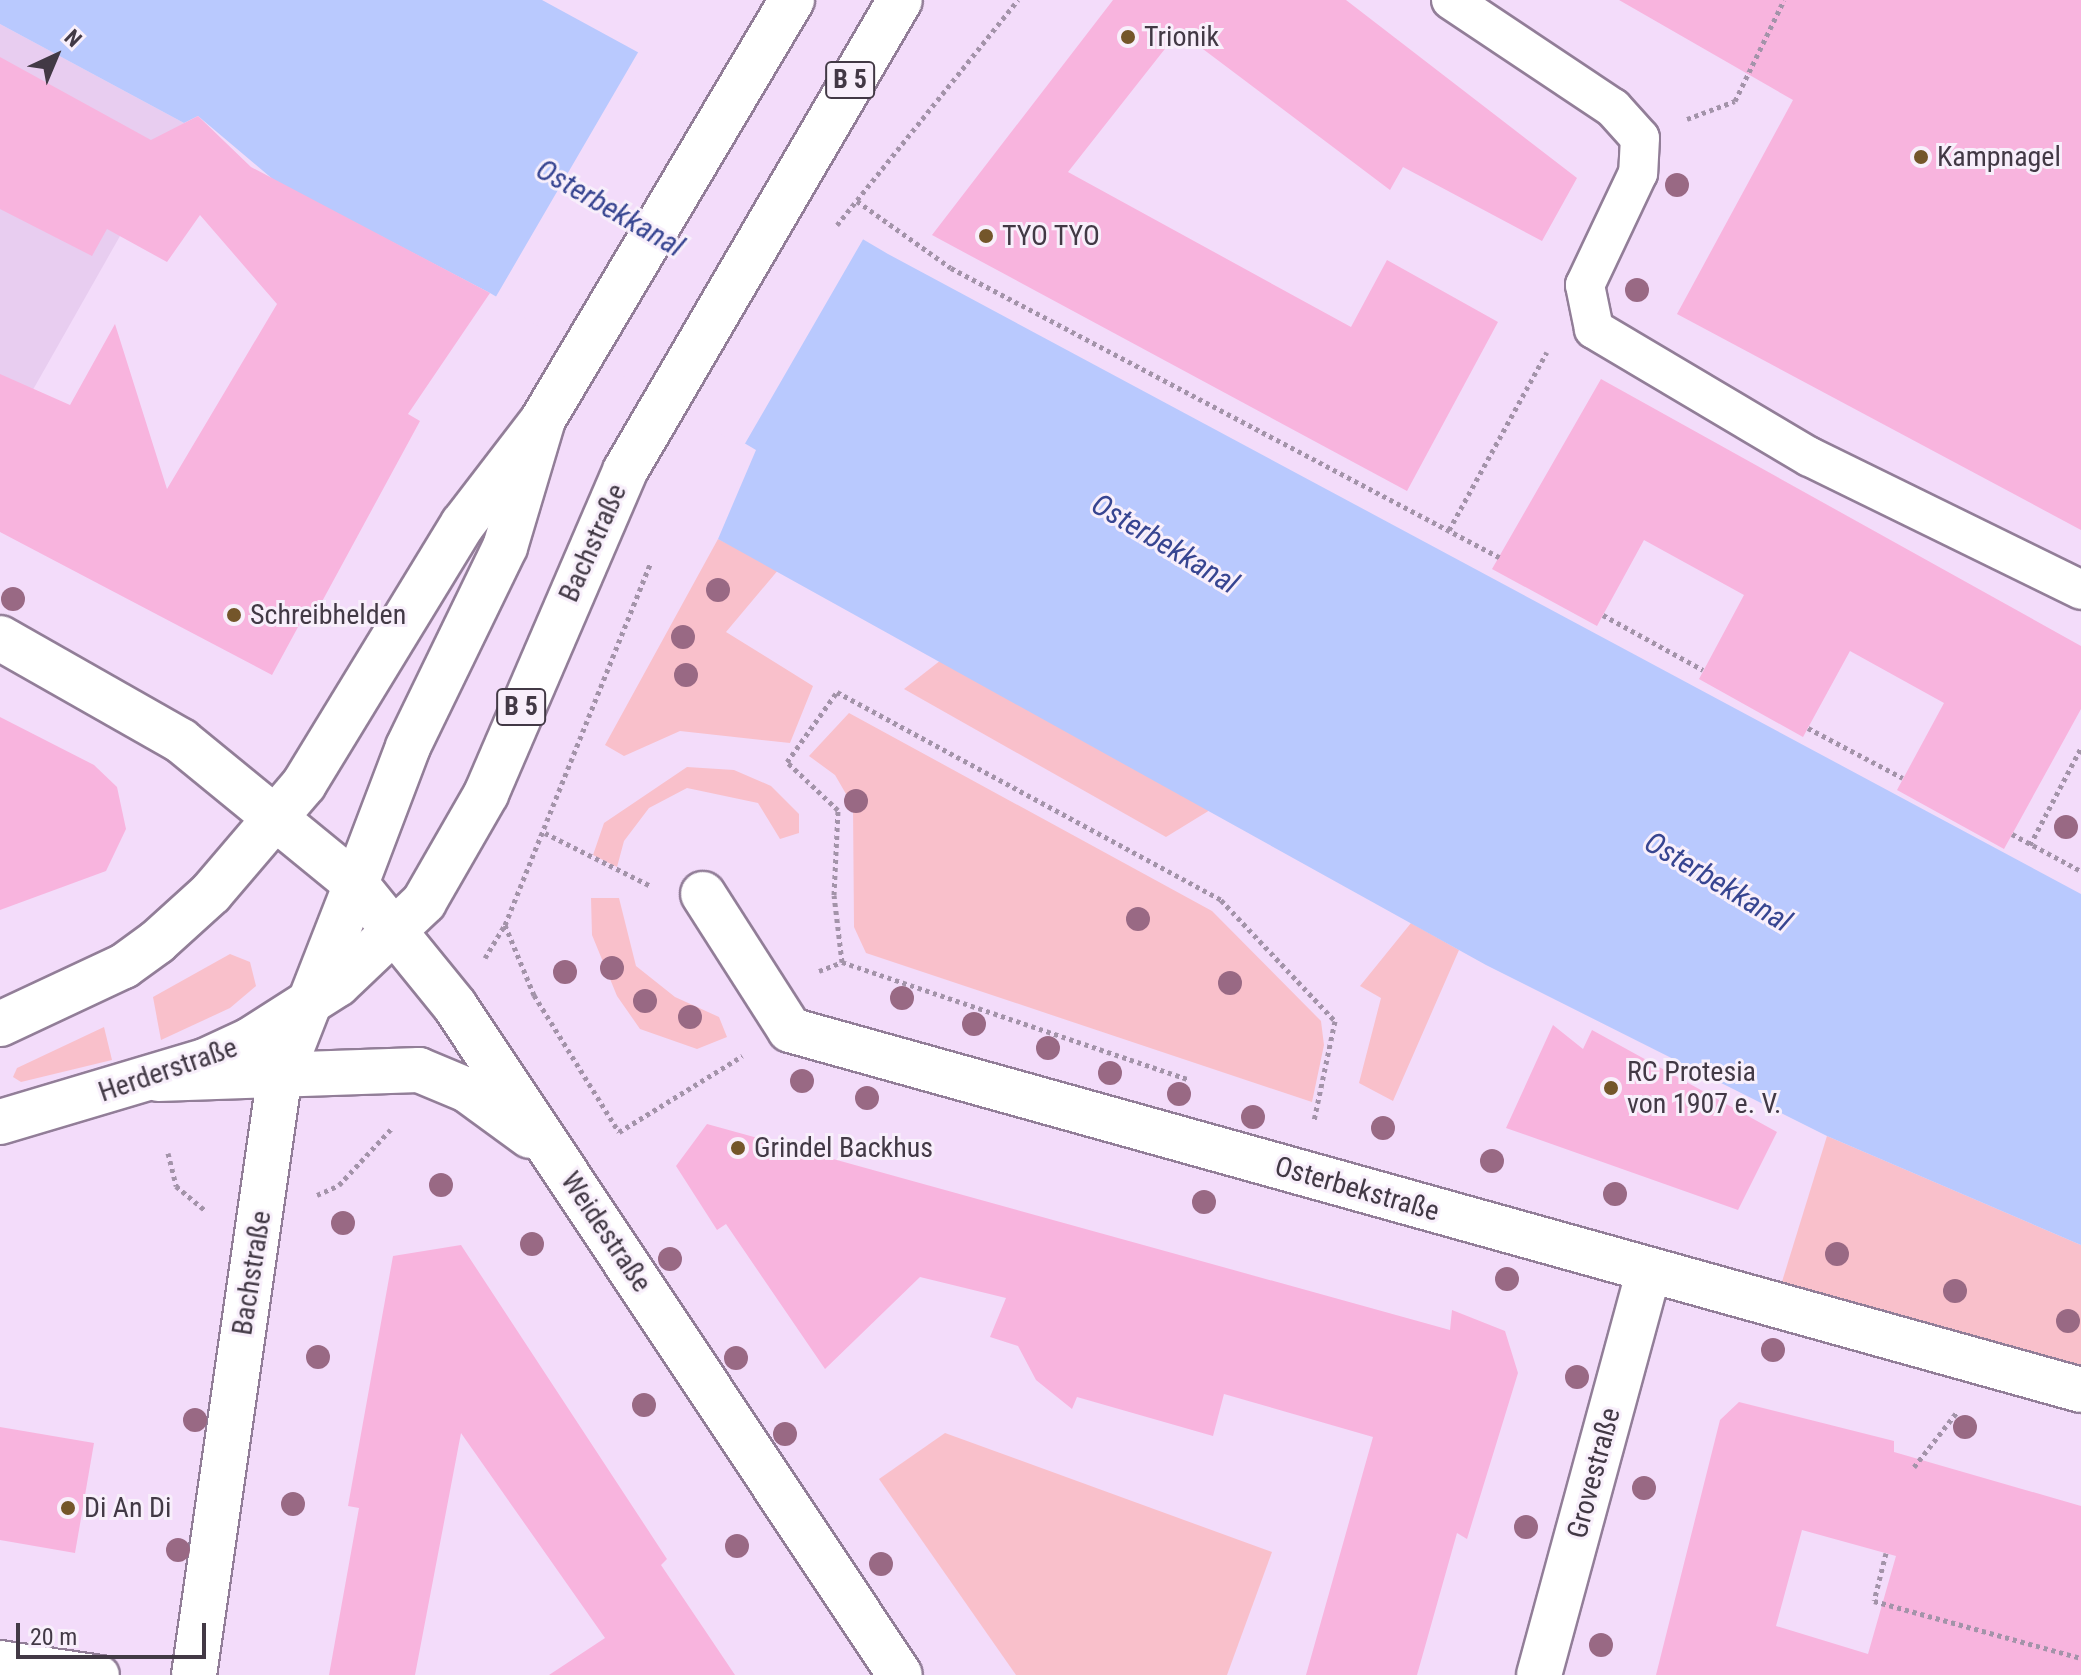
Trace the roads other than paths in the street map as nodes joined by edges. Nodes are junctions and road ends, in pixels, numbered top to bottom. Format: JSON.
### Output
{"nodes":[{"id":1,"x":792,"y":0,"type":"edge"},
{"id":2,"x":900,"y":0,"type":"edge"},
{"id":3,"x":1451,"y":0,"type":"edge"},
{"id":4,"x":542,"y":421,"type":"junction"},
{"id":5,"x":2081,"y":590,"type":"edge"},
{"id":6,"x":0,"y":638,"type":"edge"},
{"id":7,"x":279,"y":816,"type":"junction"},
{"id":8,"x":356,"y":884,"type":"junction"},
{"id":9,"x":703,"y":894,"type":"road end"},
{"id":10,"x":399,"y":932,"type":"junction"},
{"id":11,"x":305,"y":1007,"type":"junction"},
{"id":12,"x":0,"y":1024,"type":"edge"},
{"id":13,"x":150,"y":1078,"type":"junction"},
{"id":14,"x":279,"y":1080,"type":"junction"},
{"id":15,"x":0,"y":1122,"type":"edge"},
{"id":16,"x":556,"y":1157,"type":"junction"},
{"id":17,"x":1649,"y":1271,"type":"junction"},
{"id":18,"x":2081,"y":1390,"type":"edge"},
{"id":19,"x":0,"y":1660,"type":"edge"},
{"id":20,"x":100,"y":1675,"type":"edge"},
{"id":21,"x":194,"y":1675,"type":"edge"},
{"id":22,"x":900,"y":1675,"type":"edge"},
{"id":23,"x":1539,"y":1675,"type":"edge"}],
"edges":[{"from":1,"to":4,"type":"street"},
{"from":2,"to":10,"type":"street","name":"Bachstraße","number":"B 5"},
{"from":3,"to":5,"type":"lane"},
{"from":4,"to":7,"type":"street"},
{"from":4,"to":8,"type":"street","name":"Bachstraße"},
{"from":6,"to":7,"type":"street","name":"Weidestraße"},
{"from":7,"to":8,"type":"street","name":"Weidestraße"},
{"from":7,"to":12,"type":"street"},
{"from":8,"to":10,"type":"street","name":"Weidestraße"},
{"from":8,"to":11,"type":"street","name":"Bachstraße"},
{"from":9,"to":17,"type":"street","name":"Osterbekstraße"},
{"from":10,"to":11,"type":"street","name":"Herderstraße","number":"B 5"},
{"from":10,"to":16,"type":"street","name":"Weidestraße"},
{"from":11,"to":13,"type":"street","name":"Herderstraße","number":"B 5"},
{"from":11,"to":14,"type":"street","name":"Bachstraße"},
{"from":13,"to":14,"type":"street"},
{"from":13,"to":15,"type":"street","name":"Herderstraße","number":"B 5"},
{"from":14,"to":16,"type":"street"},
{"from":14,"to":21,"type":"street","name":"Bachstraße"},
{"from":16,"to":22,"type":"street","name":"Weidestraße"},
{"from":17,"to":18,"type":"street","name":"Osterbekstraße"},
{"from":17,"to":23,"type":"street","name":"Grovestraße"},
{"from":19,"to":20,"type":"lane"}]}
